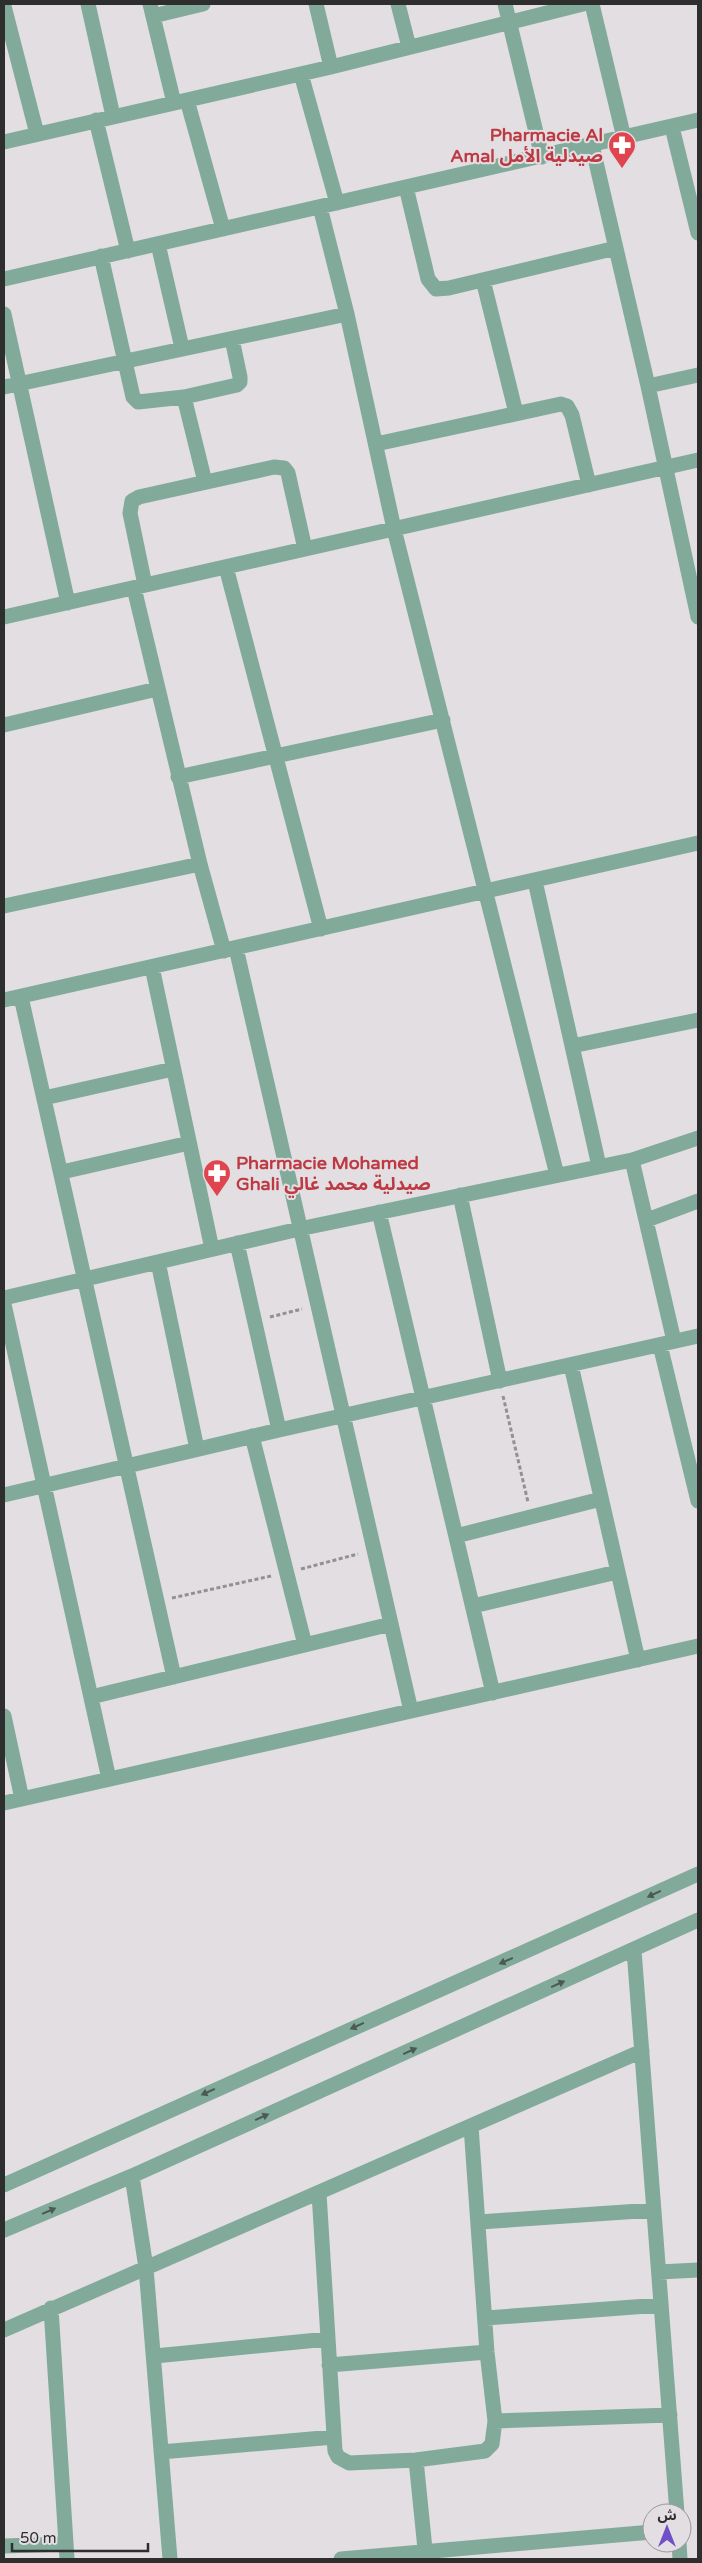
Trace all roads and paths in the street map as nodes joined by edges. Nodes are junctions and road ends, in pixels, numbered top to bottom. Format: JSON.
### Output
{"nodes":[{"id":1,"x":88,"y":4,"type":"edge"},
{"id":2,"x":203,"y":4,"type":"edge"},
{"id":3,"x":316,"y":4,"type":"edge"},
{"id":4,"x":398,"y":4,"type":"edge"},
{"id":5,"x":505,"y":4,"type":"edge"},
{"id":6,"x":583,"y":4,"type":"edge"},
{"id":7,"x":592,"y":4,"type":"edge"},
{"id":8,"x":4,"y":6,"type":"edge"},
{"id":9,"x":151,"y":10,"type":"edge"},
{"id":10,"x":509,"y":22,"type":"junction"},
{"id":11,"x":9,"y":47,"type":"edge"},
{"id":12,"x":408,"y":47,"type":"junction"},
{"id":13,"x":332,"y":67,"type":"junction"},
{"id":14,"x":301,"y":74,"type":"junction"},
{"id":15,"x":180,"y":101,"type":"junction"},
{"id":16,"x":113,"y":116,"type":"junction"},
{"id":17,"x":96,"y":120,"type":"junction"},
{"id":18,"x":698,"y":120,"type":"edge"},
{"id":19,"x":672,"y":127,"type":"junction"},
{"id":20,"x":37,"y":134,"type":"junction"},
{"id":21,"x":624,"y":138,"type":"junction"},
{"id":22,"x":4,"y":142,"type":"edge"},
{"id":23,"x":592,"y":145,"type":"junction"},
{"id":24,"x":542,"y":157,"type":"junction"},
{"id":25,"x":406,"y":187,"type":"junction"},
{"id":26,"x":337,"y":203,"type":"junction"},
{"id":27,"x":320,"y":207,"type":"junction"},
{"id":28,"x":223,"y":229,"type":"junction"},
{"id":29,"x":698,"y":234,"type":"edge"},
{"id":30,"x":158,"y":244,"type":"junction"},
{"id":31,"x":616,"y":248,"type":"junction"},
{"id":32,"x":128,"y":251,"type":"junction"},
{"id":33,"x":101,"y":256,"type":"junction"},
{"id":34,"x":4,"y":279,"type":"edge"},
{"id":35,"x":483,"y":280,"type":"junction"},
{"id":36,"x":4,"y":314,"type":"edge"},
{"id":37,"x":347,"y":314,"type":"junction"},
{"id":38,"x":232,"y":339,"type":"junction"},
{"id":39,"x":182,"y":348,"type":"junction"},
{"id":40,"x":124,"y":360,"type":"junction"},
{"id":41,"x":698,"y":375,"type":"edge"},
{"id":42,"x":19,"y":383,"type":"junction"},
{"id":43,"x":4,"y":386,"type":"edge"},
{"id":44,"x":648,"y":386,"type":"junction"},
{"id":45,"x":184,"y":396,"type":"junction"},
{"id":46,"x":516,"y":414,"type":"junction"},
{"id":47,"x":376,"y":444,"type":"junction"},
{"id":48,"x":698,"y":460,"type":"edge"},
{"id":49,"x":666,"y":468,"type":"junction"},
{"id":50,"x":206,"y":482,"type":"junction"},
{"id":51,"x":589,"y":485,"type":"junction"},
{"id":52,"x":394,"y":529,"type":"junction"},
{"id":53,"x":306,"y":549,"type":"junction"},
{"id":54,"x":226,"y":567,"type":"junction"},
{"id":55,"x":693,"y":567,"type":"edge"},
{"id":56,"x":140,"y":586,"type":"junction"},
{"id":57,"x":68,"y":603,"type":"junction"},
{"id":58,"x":4,"y":617,"type":"edge"},
{"id":59,"x":698,"y":617,"type":"edge"},
{"id":60,"x":157,"y":689,"type":"junction"},
{"id":61,"x":443,"y":720,"type":"junction"},
{"id":62,"x":4,"y":726,"type":"edge"},
{"id":63,"x":276,"y":757,"type":"junction"},
{"id":64,"x":178,"y":777,"type":"junction"},
{"id":65,"x":698,"y":843,"type":"edge"},
{"id":66,"x":200,"y":864,"type":"junction"},
{"id":67,"x":535,"y":881,"type":"junction"},
{"id":68,"x":486,"y":892,"type":"junction"},
{"id":69,"x":4,"y":906,"type":"edge"},
{"id":70,"x":321,"y":929,"type":"junction"},
{"id":71,"x":230,"y":950,"type":"junction"},
{"id":72,"x":152,"y":967,"type":"junction"},
{"id":73,"x":21,"y":997,"type":"junction"},
{"id":74,"x":4,"y":1000,"type":"edge"},
{"id":75,"x":698,"y":1020,"type":"edge"},
{"id":76,"x":572,"y":1046,"type":"junction"},
{"id":77,"x":173,"y":1069,"type":"junction"},
{"id":78,"x":44,"y":1098,"type":"junction"},
{"id":79,"x":698,"y":1138,"type":"edge"},
{"id":80,"x":189,"y":1143,"type":"junction"},
{"id":81,"x":632,"y":1160,"type":"junction"},
{"id":82,"x":599,"y":1166,"type":"junction"},
{"id":83,"x":62,"y":1172,"type":"junction"},
{"id":84,"x":557,"y":1175,"type":"junction"},
{"id":85,"x":460,"y":1195,"type":"junction"},
{"id":86,"x":698,"y":1201,"type":"edge"},
{"id":87,"x":379,"y":1212,"type":"junction"},
{"id":88,"x":648,"y":1220,"type":"junction"},
{"id":89,"x":299,"y":1229,"type":"junction"},
{"id":90,"x":237,"y":1244,"type":"junction"},
{"id":91,"x":212,"y":1249,"type":"junction"},
{"id":92,"x":158,"y":1262,"type":"junction"},
{"id":93,"x":84,"y":1278,"type":"junction"},
{"id":94,"x":4,"y":1298,"type":"edge"},
{"id":95,"x":4,"y":1304,"type":"edge"},
{"id":96,"x":317,"y":1306,"type":"junction"},
{"id":97,"x":254,"y":1321,"type":"junction"},
{"id":98,"x":698,"y":1336,"type":"edge"},
{"id":99,"x":667,"y":1343,"type":"junction"},
{"id":100,"x":571,"y":1364,"type":"junction"},
{"id":101,"x":500,"y":1380,"type":"junction"},
{"id":102,"x":423,"y":1398,"type":"junction"},
{"id":103,"x":343,"y":1416,"type":"junction"},
{"id":104,"x":279,"y":1430,"type":"junction"},
{"id":105,"x":252,"y":1436,"type":"junction"},
{"id":106,"x":197,"y":1449,"type":"junction"},
{"id":107,"x":126,"y":1466,"type":"junction"},
{"id":108,"x":44,"y":1486,"type":"junction"},
{"id":109,"x":4,"y":1495,"type":"edge"},
{"id":110,"x":601,"y":1498,"type":"junction"},
{"id":111,"x":698,"y":1501,"type":"edge"},
{"id":112,"x":531,"y":1517,"type":"junction"},
{"id":113,"x":456,"y":1536,"type":"junction"},
{"id":114,"x":374,"y":1550,"type":"junction"},
{"id":115,"x":287,"y":1572,"type":"junction"},
{"id":116,"x":617,"y":1572,"type":"junction"},
{"id":117,"x":157,"y":1602,"type":"junction"},
{"id":118,"x":472,"y":1606,"type":"junction"},
{"id":119,"x":391,"y":1624,"type":"junction"},
{"id":120,"x":305,"y":1645,"type":"junction"},
{"id":121,"x":698,"y":1646,"type":"edge"},
{"id":122,"x":638,"y":1660,"type":"junction"},
{"id":123,"x":174,"y":1677,"type":"junction"},
{"id":124,"x":493,"y":1693,"type":"junction"},
{"id":125,"x":91,"y":1697,"type":"junction"},
{"id":126,"x":411,"y":1711,"type":"junction"},
{"id":127,"x":4,"y":1716,"type":"edge"},
{"id":128,"x":109,"y":1779,"type":"junction"},
{"id":129,"x":22,"y":1799,"type":"junction"},
{"id":130,"x":4,"y":1803,"type":"edge"},
{"id":131,"x":698,"y":1874,"type":"edge"},
{"id":132,"x":698,"y":1920,"type":"edge"},
{"id":133,"x":634,"y":1950,"type":"junction"},
{"id":134,"x":642,"y":2051,"type":"junction"},
{"id":135,"x":471,"y":2126,"type":"junction"},
{"id":136,"x":132,"y":2176,"type":"junction"},
{"id":137,"x":4,"y":2185,"type":"edge"},
{"id":138,"x":319,"y":2193,"type":"junction"},
{"id":139,"x":654,"y":2210,"type":"junction"},
{"id":140,"x":479,"y":2222,"type":"junction"},
{"id":141,"x":4,"y":2230,"type":"edge"},
{"id":142,"x":146,"y":2268,"type":"junction"},
{"id":143,"x":698,"y":2270,"type":"edge"},
{"id":144,"x":658,"y":2272,"type":"junction"},
{"id":145,"x":661,"y":2305,"type":"junction"},
{"id":146,"x":51,"y":2308,"type":"junction"},
{"id":147,"x":486,"y":2318,"type":"junction"},
{"id":148,"x":4,"y":2330,"type":"edge"},
{"id":149,"x":328,"y":2340,"type":"junction"},
{"id":150,"x":487,"y":2352,"type":"junction"},
{"id":151,"x":155,"y":2356,"type":"junction"},
{"id":152,"x":329,"y":2365,"type":"junction"},
{"id":153,"x":670,"y":2415,"type":"junction"},
{"id":154,"x":495,"y":2421,"type":"junction"},
{"id":155,"x":334,"y":2437,"type":"junction"},
{"id":156,"x":161,"y":2452,"type":"junction"},
{"id":157,"x":416,"y":2460,"type":"junction"},
{"id":158,"x":676,"y":2503,"type":"edge"},
{"id":159,"x":642,"y":2533,"type":"edge"},
{"id":160,"x":66,"y":2544,"type":"junction"},
{"id":161,"x":4,"y":2546,"type":"edge"},
{"id":162,"x":425,"y":2556,"type":"edge"},
{"id":163,"x":67,"y":2559,"type":"edge"},
{"id":164,"x":170,"y":2559,"type":"edge"},
{"id":165,"x":341,"y":2559,"type":"edge"}],
"edges":[{"from":1,"to":16,"type":"street"},
{"from":2,"to":9,"type":"street"},
{"from":3,"to":13,"type":"street"},
{"from":4,"to":12,"type":"street"},
{"from":5,"to":10,"type":"street"},
{"from":6,"to":10,"type":"street"},
{"from":7,"to":21,"type":"street"},
{"from":8,"to":11,"type":"street"},
{"from":9,"to":15,"type":"street"},
{"from":10,"to":12,"type":"street"},
{"from":10,"to":24,"type":"street"},
{"from":11,"to":20,"type":"street"},
{"from":12,"to":13,"type":"street"},
{"from":13,"to":14,"type":"street"},
{"from":14,"to":15,"type":"street"},
{"from":14,"to":26,"type":"street"},
{"from":15,"to":16,"type":"street"},
{"from":15,"to":28,"type":"street"},
{"from":16,"to":17,"type":"street"},
{"from":17,"to":20,"type":"street"},
{"from":17,"to":32,"type":"street"},
{"from":18,"to":19,"type":"street"},
{"from":19,"to":21,"type":"street"},
{"from":19,"to":29,"type":"street"},
{"from":20,"to":22,"type":"street"},
{"from":21,"to":23,"type":"street"},
{"from":23,"to":24,"type":"street"},
{"from":23,"to":31,"type":"street"},
{"from":24,"to":25,"type":"street"},
{"from":25,"to":26,"type":"street"},
{"from":25,"to":35,"type":"street"},
{"from":26,"to":27,"type":"street"},
{"from":27,"to":28,"type":"street"},
{"from":27,"to":37,"type":"street"},
{"from":28,"to":30,"type":"street"},
{"from":30,"to":32,"type":"street"},
{"from":30,"to":39,"type":"street"},
{"from":31,"to":35,"type":"street"},
{"from":31,"to":44,"type":"street"},
{"from":32,"to":33,"type":"street"},
{"from":33,"to":34,"type":"street"},
{"from":33,"to":40,"type":"street"},
{"from":35,"to":46,"type":"street"},
{"from":36,"to":42,"type":"street"},
{"from":37,"to":38,"type":"street"},
{"from":37,"to":47,"type":"street"},
{"from":38,"to":39,"type":"street"},
{"from":38,"to":45,"type":"street"},
{"from":39,"to":40,"type":"street"},
{"from":40,"to":42,"type":"street"},
{"from":40,"to":45,"type":"street"},
{"from":41,"to":44,"type":"street"},
{"from":42,"to":43,"type":"street"},
{"from":42,"to":57,"type":"street"},
{"from":44,"to":49,"type":"street"},
{"from":45,"to":50,"type":"street"},
{"from":46,"to":47,"type":"street"},
{"from":46,"to":51,"type":"street"},
{"from":47,"to":52,"type":"street"},
{"from":48,"to":49,"type":"street"},
{"from":49,"to":51,"type":"street"},
{"from":49,"to":55,"type":"street"},
{"from":50,"to":53,"type":"street"},
{"from":50,"to":56,"type":"street"},
{"from":51,"to":52,"type":"street"},
{"from":52,"to":53,"type":"street"},
{"from":52,"to":61,"type":"street"},
{"from":53,"to":54,"type":"street"},
{"from":54,"to":56,"type":"street"},
{"from":54,"to":63,"type":"street"},
{"from":55,"to":59,"type":"street"},
{"from":56,"to":57,"type":"street"},
{"from":56,"to":60,"type":"street"},
{"from":57,"to":58,"type":"street"},
{"from":60,"to":62,"type":"street"},
{"from":60,"to":64,"type":"street"},
{"from":61,"to":63,"type":"street"},
{"from":61,"to":68,"type":"street"},
{"from":63,"to":64,"type":"street"},
{"from":63,"to":70,"type":"street"},
{"from":64,"to":66,"type":"street"},
{"from":65,"to":67,"type":"street"},
{"from":66,"to":69,"type":"street"},
{"from":66,"to":71,"type":"street"},
{"from":67,"to":68,"type":"street"},
{"from":67,"to":76,"type":"street"},
{"from":68,"to":70,"type":"street"},
{"from":68,"to":84,"type":"street"},
{"from":70,"to":71,"type":"street"},
{"from":71,"to":72,"type":"street"},
{"from":71,"to":89,"type":"street"},
{"from":72,"to":73,"type":"street"},
{"from":72,"to":77,"type":"street"},
{"from":73,"to":74,"type":"street"},
{"from":73,"to":78,"type":"street"},
{"from":75,"to":76,"type":"street"},
{"from":76,"to":82,"type":"street"},
{"from":77,"to":78,"type":"street"},
{"from":77,"to":80,"type":"street"},
{"from":78,"to":83,"type":"street"},
{"from":79,"to":81,"type":"street"},
{"from":80,"to":83,"type":"street"},
{"from":80,"to":91,"type":"street"},
{"from":81,"to":82,"type":"street"},
{"from":81,"to":88,"type":"street"},
{"from":82,"to":84,"type":"street"},
{"from":83,"to":93,"type":"street"},
{"from":84,"to":85,"type":"street"},
{"from":85,"to":87,"type":"street"},
{"from":85,"to":101,"type":"street"},
{"from":86,"to":88,"type":"street"},
{"from":87,"to":89,"type":"street"},
{"from":87,"to":102,"type":"street"},
{"from":88,"to":99,"type":"street"},
{"from":89,"to":90,"type":"street"},
{"from":89,"to":96,"type":"street"},
{"from":90,"to":91,"type":"street"},
{"from":90,"to":97,"type":"street"},
{"from":91,"to":92,"type":"street"},
{"from":92,"to":93,"type":"street"},
{"from":92,"to":106,"type":"street"},
{"from":93,"to":94,"type":"street"},
{"from":93,"to":107,"type":"street"},
{"from":95,"to":108,"type":"street"},
{"from":96,"to":97,"type":"path"},
{"from":96,"to":103,"type":"street"},
{"from":97,"to":104,"type":"street"},
{"from":98,"to":99,"type":"street"},
{"from":99,"to":100,"type":"street"},
{"from":99,"to":111,"type":"street"},
{"from":100,"to":101,"type":"street"},
{"from":100,"to":110,"type":"street"},
{"from":101,"to":102,"type":"street"},
{"from":101,"to":112,"type":"path"},
{"from":102,"to":103,"type":"street"},
{"from":102,"to":113,"type":"street"},
{"from":103,"to":104,"type":"street"},
{"from":103,"to":114,"type":"street"},
{"from":104,"to":105,"type":"street"},
{"from":105,"to":106,"type":"street"},
{"from":105,"to":115,"type":"street"},
{"from":106,"to":107,"type":"street"},
{"from":107,"to":108,"type":"street"},
{"from":107,"to":117,"type":"street"},
{"from":108,"to":109,"type":"street"},
{"from":108,"to":125,"type":"street"},
{"from":110,"to":112,"type":"street"},
{"from":110,"to":116,"type":"street"},
{"from":112,"to":113,"type":"street"},
{"from":113,"to":118,"type":"street"},
{"from":114,"to":115,"type":"path"},
{"from":114,"to":119,"type":"street"},
{"from":115,"to":117,"type":"path"},
{"from":115,"to":120,"type":"street"},
{"from":116,"to":118,"type":"street"},
{"from":116,"to":122,"type":"street"},
{"from":117,"to":123,"type":"street"},
{"from":118,"to":124,"type":"street"},
{"from":119,"to":120,"type":"street"},
{"from":119,"to":126,"type":"street"},
{"from":120,"to":123,"type":"street"},
{"from":121,"to":122,"type":"street"},
{"from":122,"to":124,"type":"street"},
{"from":123,"to":125,"type":"street"},
{"from":124,"to":126,"type":"street"},
{"from":125,"to":128,"type":"street"},
{"from":126,"to":128,"type":"street"},
{"from":127,"to":129,"type":"street"},
{"from":128,"to":129,"type":"street"},
{"from":129,"to":130,"type":"street"},
{"from":131,"to":137,"type":"street","one_way":true},
{"from":132,"to":133,"type":"street"},
{"from":133,"to":134,"type":"street"},
{"from":136,"to":133,"type":"street","one_way":true},
{"from":134,"to":135,"type":"street"},
{"from":134,"to":139,"type":"street"},
{"from":135,"to":138,"type":"street"},
{"from":135,"to":140,"type":"street"},
{"from":141,"to":136,"type":"street","one_way":true},
{"from":136,"to":142,"type":"street"},
{"from":138,"to":142,"type":"street"},
{"from":138,"to":149,"type":"street"},
{"from":139,"to":140,"type":"street"},
{"from":139,"to":144,"type":"street"},
{"from":140,"to":147,"type":"street"},
{"from":142,"to":146,"type":"street"},
{"from":142,"to":151,"type":"street"},
{"from":143,"to":144,"type":"street"},
{"from":144,"to":145,"type":"street"},
{"from":145,"to":147,"type":"street"},
{"from":145,"to":153,"type":"street"},
{"from":146,"to":148,"type":"street"},
{"from":146,"to":160,"type":"street"},
{"from":147,"to":150,"type":"street"},
{"from":149,"to":151,"type":"street"},
{"from":149,"to":152,"type":"street"},
{"from":150,"to":152,"type":"street"},
{"from":150,"to":154,"type":"street"},
{"from":151,"to":156,"type":"street"},
{"from":152,"to":155,"type":"street"},
{"from":153,"to":154,"type":"street"},
{"from":153,"to":158,"type":"street"},
{"from":154,"to":157,"type":"street"},
{"from":155,"to":156,"type":"street"},
{"from":155,"to":157,"type":"street"},
{"from":156,"to":164,"type":"street"},
{"from":157,"to":162,"type":"street"},
{"from":159,"to":162,"type":"street"},
{"from":160,"to":161,"type":"street"},
{"from":160,"to":163,"type":"street"},
{"from":162,"to":165,"type":"street"}]}
